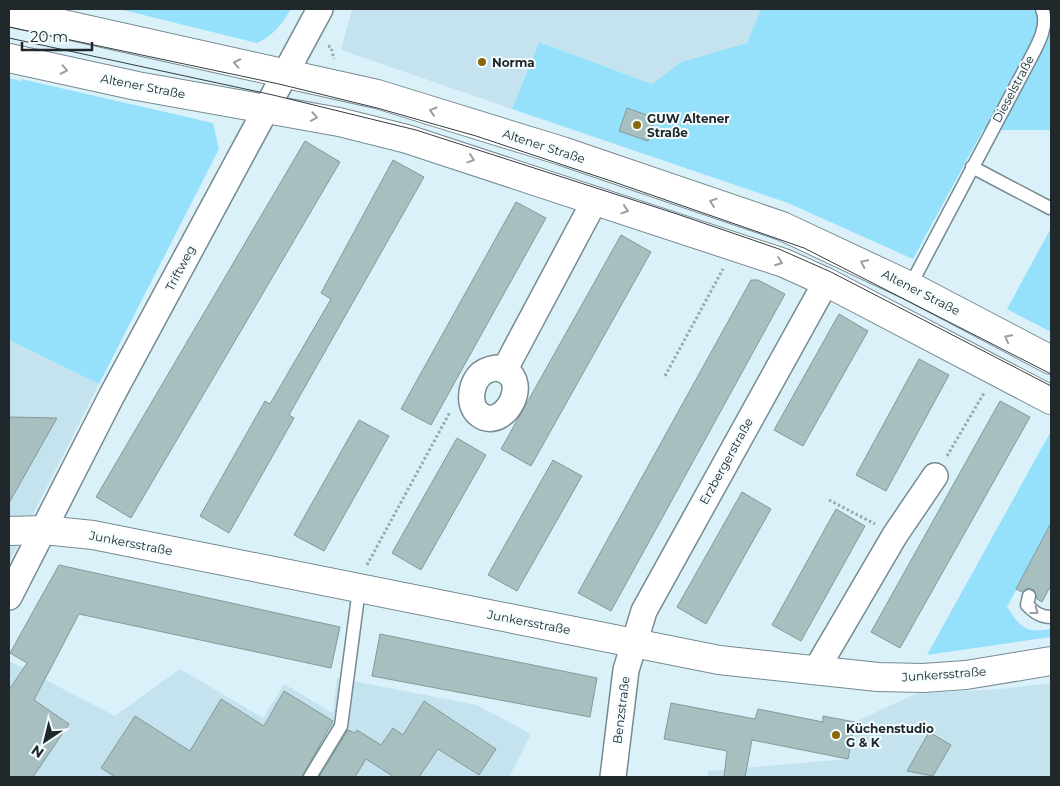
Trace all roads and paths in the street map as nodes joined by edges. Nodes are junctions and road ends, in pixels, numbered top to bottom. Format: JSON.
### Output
{"nodes":[{"id":1,"x":320,"y":9,"type":"edge"},
{"id":2,"x":1042,"y":9,"type":"edge"},
{"id":3,"x":9,"y":12,"type":"edge"},
{"id":4,"x":56,"y":16,"type":"edge"},
{"id":5,"x":9,"y":58,"type":"edge"},
{"id":6,"x":285,"y":73,"type":"junction"},
{"id":7,"x":266,"y":107,"type":"junction"},
{"id":8,"x":972,"y":167,"type":"junction"},
{"id":9,"x":595,"y":200,"type":"junction"},
{"id":10,"x":1050,"y":208,"type":"dead end"},
{"id":11,"x":734,"y":247,"type":"junction"},
{"id":12,"x":826,"y":282,"type":"junction"},
{"id":13,"x":910,"y":286,"type":"junction"},
{"id":14,"x":1051,"y":360,"type":"edge"},
{"id":15,"x":505,"y":369,"type":"junction"},
{"id":16,"x":996,"y":371,"type":"junction"},
{"id":17,"x":665,"y":376,"type":"dead end"},
{"id":18,"x":471,"y":400,"type":"junction"},
{"id":19,"x":1051,"y":400,"type":"edge"},
{"id":20,"x":935,"y":476,"type":"joint"},
{"id":21,"x":829,"y":500,"type":"dead end"},
{"id":22,"x":44,"y":530,"type":"junction"},
{"id":23,"x":9,"y":531,"type":"edge"},
{"id":24,"x":895,"y":535,"type":"junction"},
{"id":25,"x":359,"y":589,"type":"junction"},
{"id":26,"x":1029,"y":596,"type":"dead end"},
{"id":27,"x":9,"y":597,"type":"edge"},
{"id":28,"x":1051,"y":618,"type":"edge"},
{"id":29,"x":632,"y":644,"type":"junction"},
{"id":30,"x":1051,"y":661,"type":"edge"},
{"id":31,"x":816,"y":670,"type":"junction"},
{"id":32,"x":310,"y":777,"type":"edge"},
{"id":33,"x":613,"y":777,"type":"edge"}],
"edges":[{"from":1,"to":6,"type":"street","name":"Triftweg"},
{"from":2,"to":8,"type":"lane","name":"Dieselstraße"},
{"from":3,"to":4,"type":"main road","name":"Altener Straße"},
{"from":6,"to":4,"type":"main road","name":"Altener Straße","one_way":true},
{"from":5,"to":7,"type":"main road","name":"Altener Straße","one_way":true},
{"from":6,"to":7,"type":"street","name":"Triftweg"},
{"from":13,"to":6,"type":"main road","name":"Altener Straße","one_way":true},
{"from":7,"to":9,"type":"main road","name":"Altener Straße","one_way":true},
{"from":7,"to":22,"type":"street","name":"Triftweg"},
{"from":8,"to":10,"type":"lane"},
{"from":8,"to":13,"type":"lane","name":"Dieselstraße"},
{"from":9,"to":11,"type":"main road","name":"Altener Straße","one_way":true},
{"from":9,"to":15,"type":"street"},
{"from":11,"to":12,"type":"main road","name":"Altener Straße","one_way":true},
{"from":11,"to":17,"type":"path"},
{"from":12,"to":16,"type":"main road","name":"Altener Straße"},
{"from":12,"to":29,"type":"street","name":"Erzbergerstraße"},
{"from":14,"to":13,"type":"main road","name":"Altener Straße","one_way":true},
{"from":15,"to":18,"type":"street"},
{"from":15,"to":18,"type":"street"},
{"from":16,"to":19,"type":"main road","name":"Altener Straße"},
{"from":16,"to":20,"type":"path"},
{"from":18,"to":25,"type":"path"},
{"from":20,"to":24,"type":"street"},
{"from":21,"to":24,"type":"path"},
{"from":22,"to":23,"type":"main road","name":"Junkersstraße"},
{"from":22,"to":25,"type":"main road","name":"Junkersstraße"},
{"from":22,"to":27,"type":"street","name":"Triftweg"},
{"from":24,"to":31,"type":"street"},
{"from":25,"to":29,"type":"main road","name":"Junkersstraße"},
{"from":25,"to":32,"type":"lane"},
{"from":26,"to":28,"type":"lane","one_way":true},
{"from":29,"to":31,"type":"main road","name":"Junkersstraße"},
{"from":29,"to":33,"type":"street","name":"Benzstraße"},
{"from":30,"to":31,"type":"main road","name":"Junkersstraße"}]}
